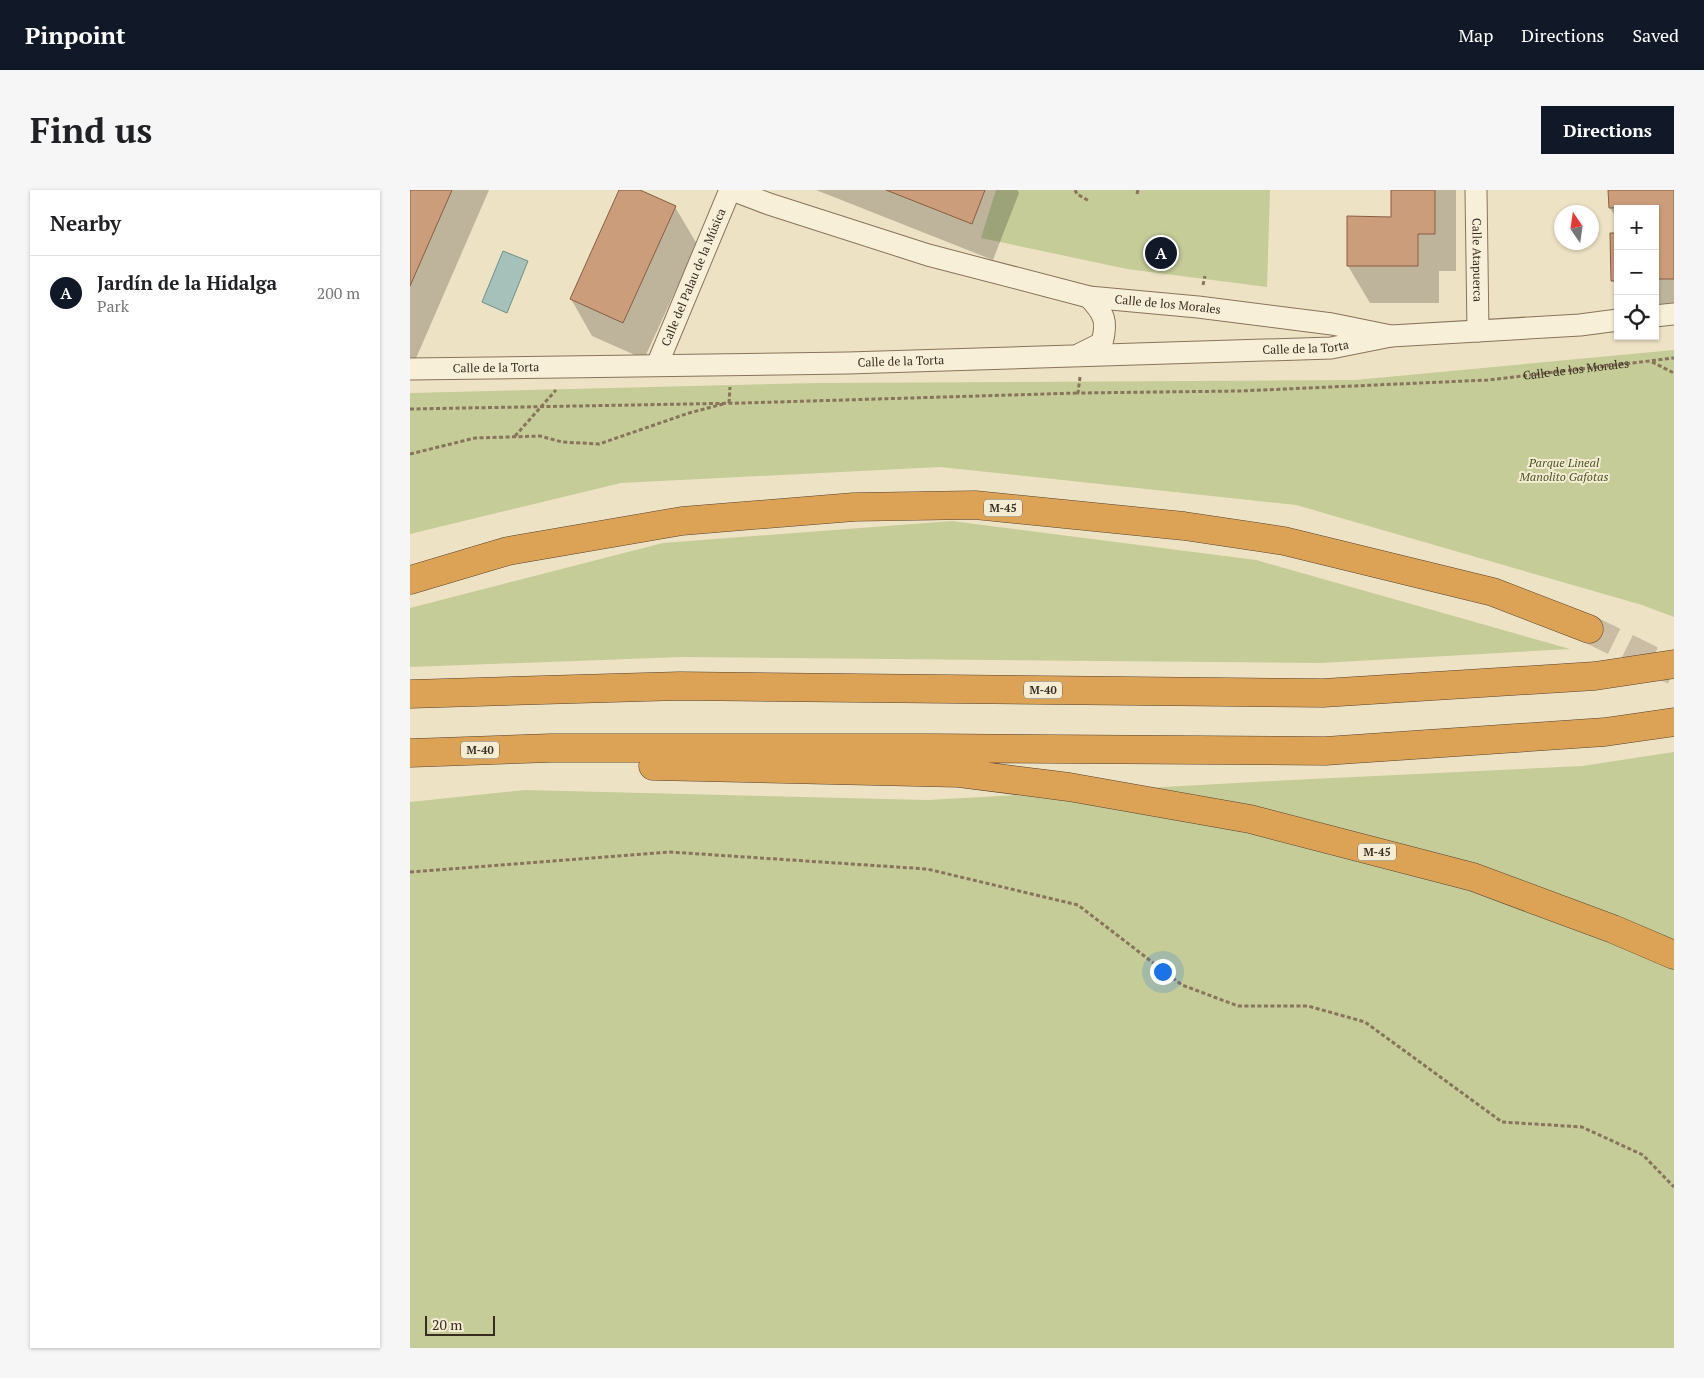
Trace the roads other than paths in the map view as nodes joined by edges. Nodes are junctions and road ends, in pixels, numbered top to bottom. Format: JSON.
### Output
{"nodes":[{"id":1,"x":731,"y":190,"type":"edge"},
{"id":2,"x":1476,"y":190,"type":"edge"},
{"id":3,"x":1089,"y":297,"type":"junction"},
{"id":4,"x":1674,"y":314,"type":"edge"},
{"id":5,"x":1659,"y":316,"type":"edge"},
{"id":6,"x":1614,"y":321,"type":"edge"},
{"id":7,"x":1478,"y":331,"type":"junction"},
{"id":8,"x":1391,"y":336,"type":"junction"},
{"id":9,"x":657,"y":365,"type":"junction"},
{"id":10,"x":1079,"y":365,"type":"junction"},
{"id":11,"x":410,"y":369,"type":"edge"},
{"id":12,"x":410,"y":580,"type":"edge"},
{"id":13,"x":1589,"y":629,"type":"tunnel mouth"},
{"id":14,"x":1674,"y":664,"type":"edge"},
{"id":15,"x":410,"y":694,"type":"edge"},
{"id":16,"x":1674,"y":722,"type":"edge"},
{"id":17,"x":551,"y":748,"type":"junction"},
{"id":18,"x":410,"y":753,"type":"edge"},
{"id":19,"x":1674,"y":955,"type":"edge"}],
"edges":[{"from":1,"to":3,"type":"street","name":"Calle de los Morales"},
{"from":1,"to":9,"type":"street","name":"Calle del Palau de la Música"},
{"from":2,"to":7,"type":"street","name":"Calle Atapuerca"},
{"from":3,"to":8,"type":"street","name":"Calle de los Morales"},
{"from":3,"to":10,"type":"street"},
{"from":4,"to":5,"type":"street"},
{"from":6,"to":7,"type":"street","name":"Calle de los Morales"},
{"from":7,"to":8,"type":"street","name":"Calle de los Morales"},
{"from":8,"to":10,"type":"street","name":"Calle de la Torta"},
{"from":9,"to":10,"type":"street","name":"Calle de la Torta"},
{"from":9,"to":11,"type":"street","name":"Calle de la Torta"},
{"from":12,"to":13,"type":"highway","number":"M-45"},
{"from":14,"to":15,"type":"highway","number":"M-40"},
{"from":16,"to":17,"type":"highway","number":"M-40"},
{"from":17,"to":18,"type":"highway","number":"M-40"},
{"from":17,"to":19,"type":"highway","number":"M-45"}]}
